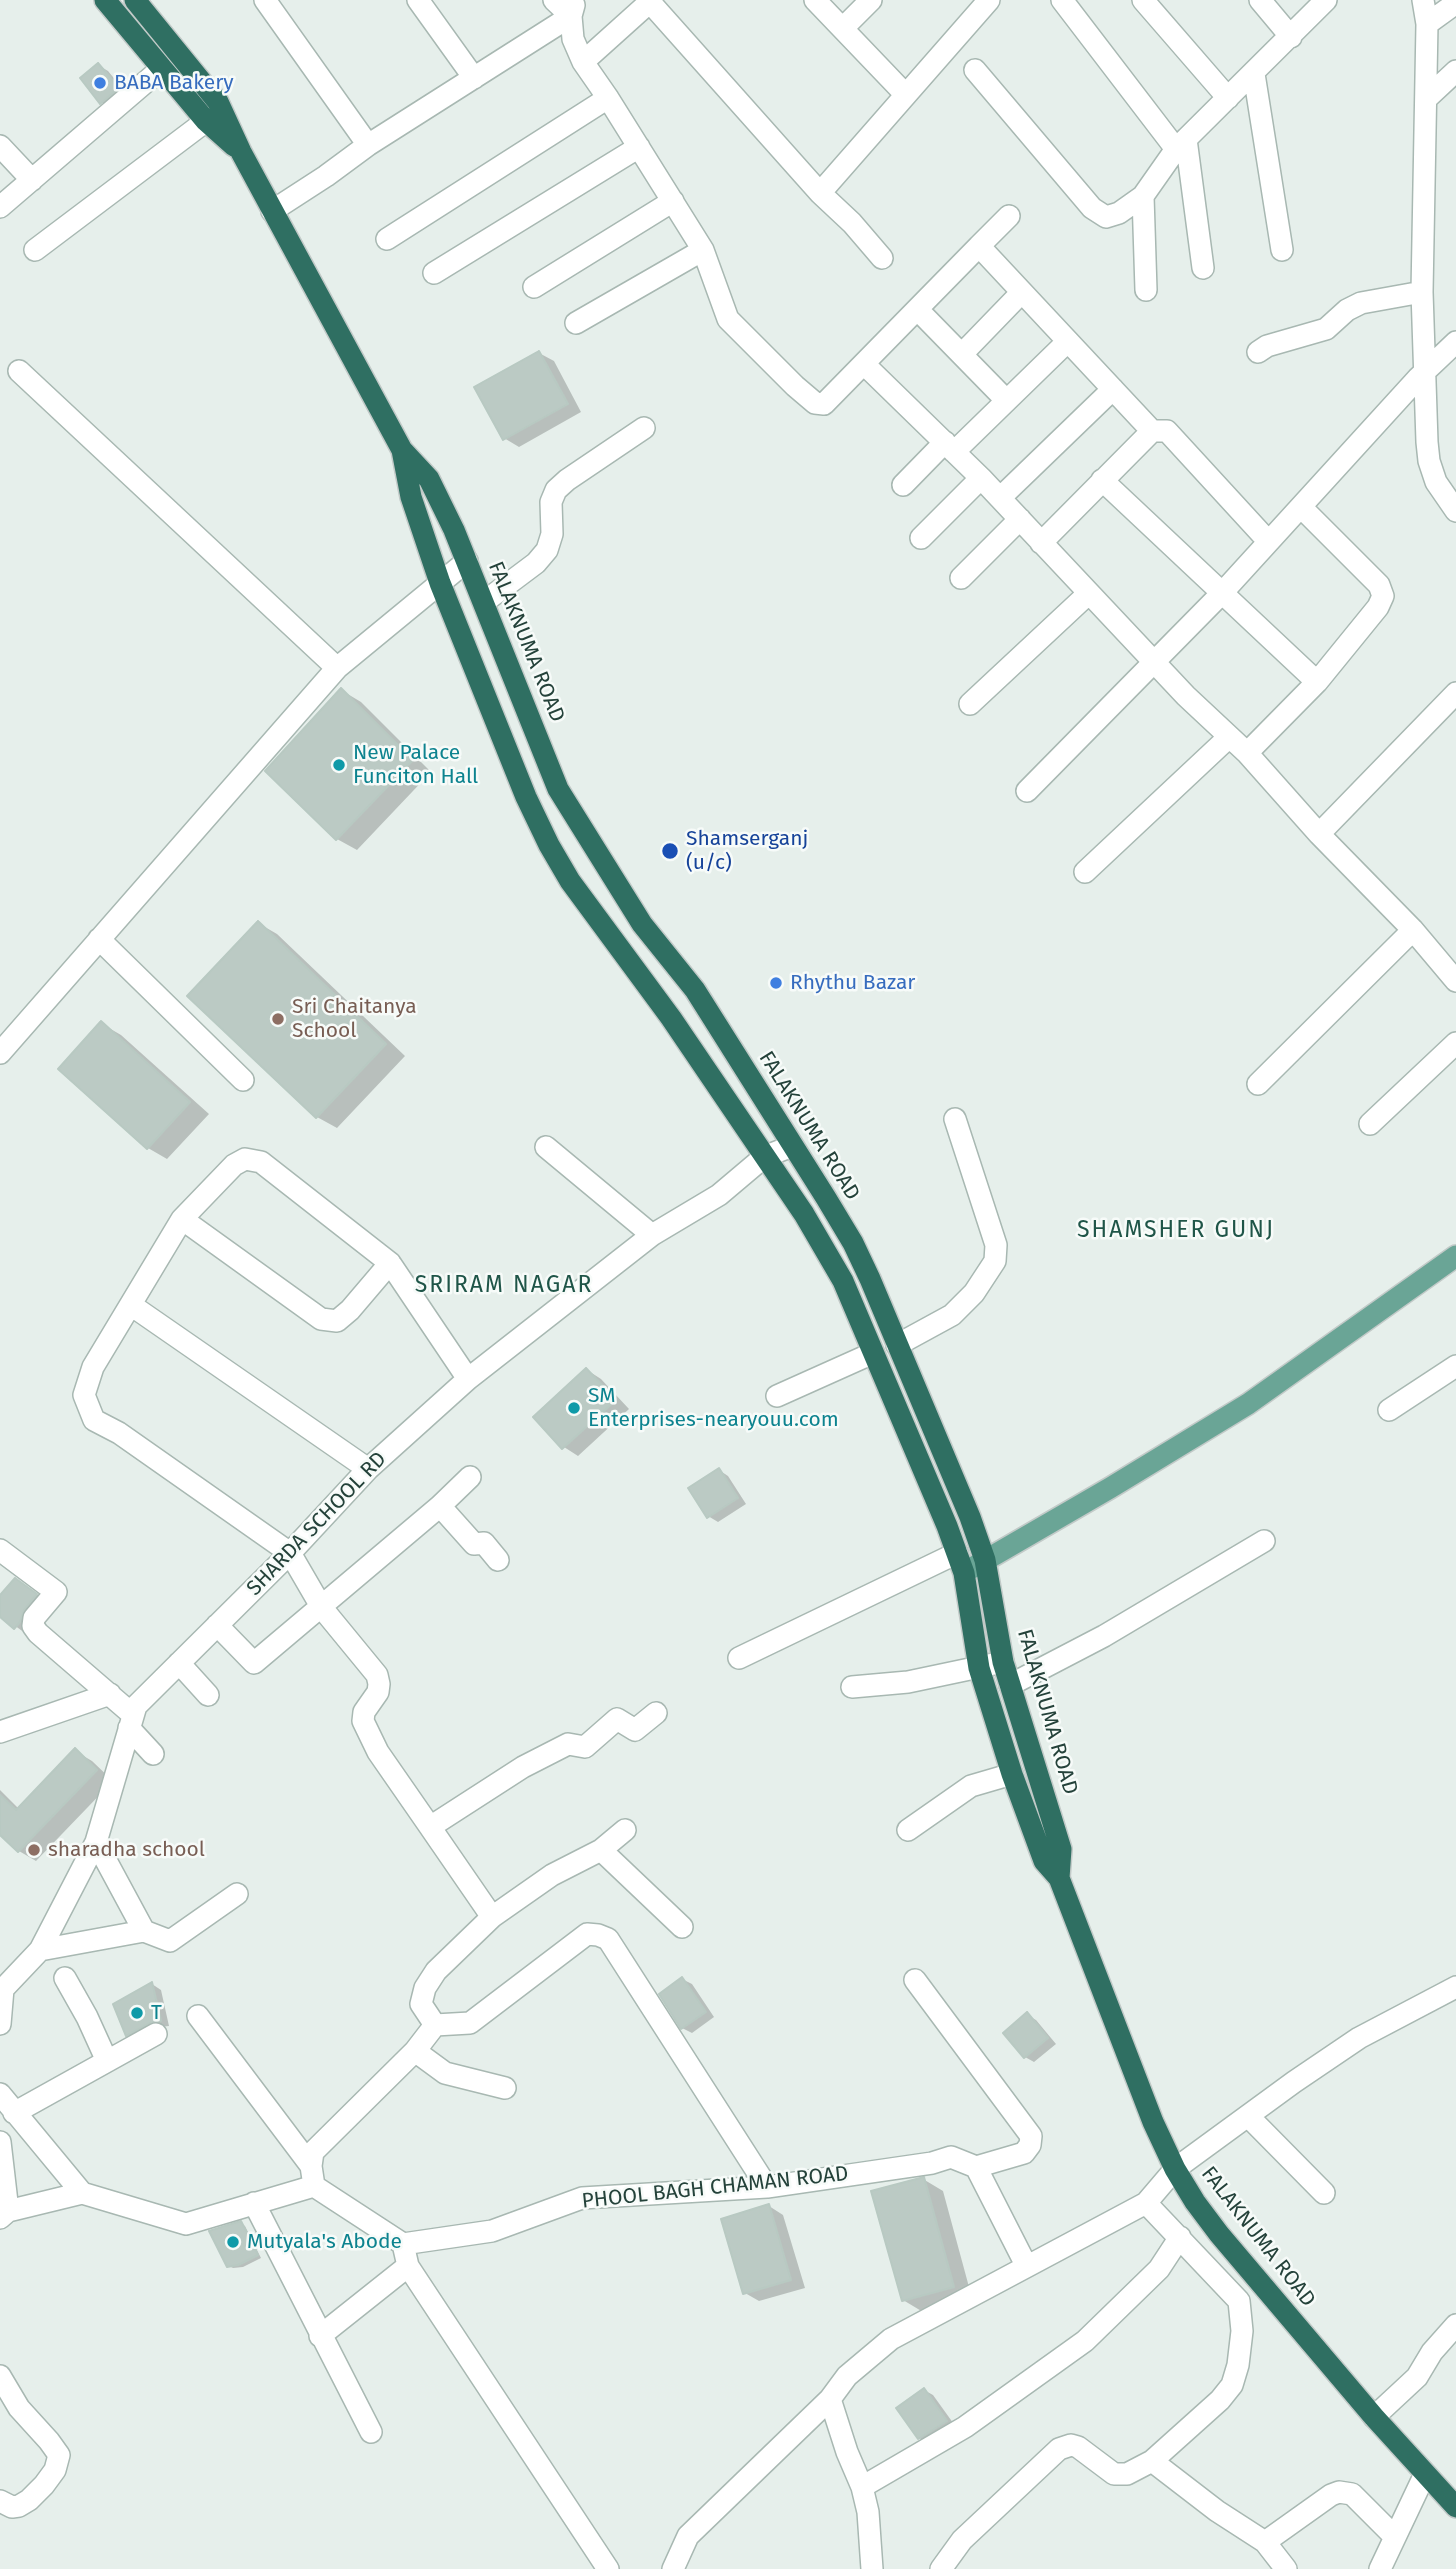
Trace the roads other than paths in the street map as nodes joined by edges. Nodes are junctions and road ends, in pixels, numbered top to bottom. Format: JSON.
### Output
{"nodes":[{"id":1,"x":105,"y":0,"type":"edge"},
{"id":2,"x":135,"y":0,"type":"edge"},
{"id":3,"x":265,"y":0,"type":"edge"},
{"id":4,"x":418,"y":0,"type":"edge"},
{"id":5,"x":554,"y":0,"type":"edge"},
{"id":6,"x":815,"y":0,"type":"edge"},
{"id":7,"x":871,"y":0,"type":"edge"},
{"id":8,"x":989,"y":0,"type":"edge"},
{"id":9,"x":1062,"y":0,"type":"edge"},
{"id":10,"x":1143,"y":0,"type":"edge"},
{"id":11,"x":1260,"y":0,"type":"edge"},
{"id":12,"x":1326,"y":0,"type":"edge"},
{"id":13,"x":1423,"y":0,"type":"edge"},
{"id":14,"x":650,"y":1,"type":"edge"},
{"id":15,"x":1456,"y":3,"type":"edge"},
{"id":16,"x":573,"y":8,"type":"edge"},
{"id":17,"x":1427,"y":24,"type":"junction"},
{"id":18,"x":843,"y":28,"type":"junction"},
{"id":19,"x":1291,"y":37,"type":"junction"},
{"id":20,"x":583,"y":62,"type":"junction"},
{"id":21,"x":162,"y":68,"type":"junction"},
{"id":22,"x":975,"y":69,"type":"dead end"},
{"id":23,"x":1456,"y":71,"type":"edge"},
{"id":24,"x":1254,"y":74,"type":"junction"},
{"id":25,"x":474,"y":78,"type":"junction"},
{"id":26,"x":905,"y":94,"type":"junction"},
{"id":27,"x":608,"y":97,"type":"junction"},
{"id":28,"x":1228,"y":98,"type":"junction"},
{"id":29,"x":1427,"y":98,"type":"junction"},
{"id":30,"x":206,"y":121,"type":"junction"},
{"id":31,"x":1181,"y":144,"type":"junction"},
{"id":32,"x":368,"y":145,"type":"junction"},
{"id":33,"x":0,"y":146,"type":"edge"},
{"id":34,"x":639,"y":147,"type":"junction"},
{"id":35,"x":241,"y":152,"type":"junction"},
{"id":36,"x":32,"y":180,"type":"junction"},
{"id":37,"x":820,"y":192,"type":"junction"},
{"id":38,"x":1143,"y":196,"type":"junction"},
{"id":39,"x":673,"y":201,"type":"junction"},
{"id":40,"x":0,"y":207,"type":"edge"},
{"id":41,"x":272,"y":211,"type":"junction"},
{"id":42,"x":1009,"y":216,"type":"dead end"},
{"id":43,"x":387,"y":239,"type":"dead end"},
{"id":44,"x":979,"y":247,"type":"junction"},
{"id":45,"x":35,"y":250,"type":"dead end"},
{"id":46,"x":703,"y":250,"type":"junction"},
{"id":47,"x":1282,"y":250,"type":"dead end"},
{"id":48,"x":882,"y":258,"type":"dead end"},
{"id":49,"x":1203,"y":268,"type":"dead end"},
{"id":50,"x":434,"y":273,"type":"dead end"},
{"id":51,"x":534,"y":288,"type":"dead end"},
{"id":52,"x":1146,"y":290,"type":"dead end"},
{"id":53,"x":1022,"y":292,"type":"junction"},
{"id":54,"x":1422,"y":292,"type":"junction"},
{"id":55,"x":918,"y":310,"type":"junction"},
{"id":56,"x":576,"y":323,"type":"dead end"},
{"id":57,"x":1068,"y":341,"type":"junction"},
{"id":58,"x":1456,"y":342,"type":"edge"},
{"id":59,"x":1258,"y":352,"type":"dead end"},
{"id":60,"x":962,"y":354,"type":"junction"},
{"id":61,"x":865,"y":365,"type":"junction"},
{"id":62,"x":19,"y":371,"type":"dead end"},
{"id":63,"x":1423,"y":373,"type":"junction"},
{"id":64,"x":1113,"y":389,"type":"junction"},
{"id":65,"x":1006,"y":400,"type":"junction"},
{"id":66,"x":644,"y":428,"type":"dead end"},
{"id":67,"x":1152,"y":431,"type":"junction"},
{"id":68,"x":949,"y":447,"type":"junction"},
{"id":69,"x":402,"y":450,"type":"junction"},
{"id":70,"x":981,"y":478,"type":"junction"},
{"id":71,"x":1102,"y":480,"type":"junction"},
{"id":72,"x":903,"y":485,"type":"dead end"},
{"id":73,"x":1000,"y":498,"type":"junction"},
{"id":74,"x":1302,"y":508,"type":"junction"},
{"id":75,"x":1456,"y":511,"type":"edge"},
{"id":76,"x":1020,"y":519,"type":"junction"},
{"id":77,"x":921,"y":538,"type":"dead end"},
{"id":78,"x":1268,"y":541,"type":"junction"},
{"id":79,"x":1041,"y":543,"type":"junction"},
{"id":80,"x":467,"y":561,"type":"junction"},
{"id":81,"x":961,"y":578,"type":"dead end"},
{"id":82,"x":440,"y":583,"type":"junction"},
{"id":83,"x":1089,"y":593,"type":"junction"},
{"id":84,"x":1222,"y":593,"type":"junction"},
{"id":85,"x":484,"y":602,"type":"junction"},
{"id":86,"x":1154,"y":662,"type":"junction"},
{"id":87,"x":337,"y":668,"type":"junction"},
{"id":88,"x":1317,"y":682,"type":"junction"},
{"id":89,"x":1455,"y":697,"type":"edge"},
{"id":90,"x":970,"y":704,"type":"dead end"},
{"id":91,"x":1229,"y":737,"type":"junction"},
{"id":92,"x":1247,"y":753,"type":"junction"},
{"id":93,"x":1027,"y":792,"type":"dead end"},
{"id":94,"x":1319,"y":834,"type":"junction"},
{"id":95,"x":1085,"y":872,"type":"dead end"},
{"id":96,"x":1413,"y":930,"type":"junction"},
{"id":97,"x":99,"y":939,"type":"junction"},
{"id":98,"x":1456,"y":981,"type":"edge"},
{"id":99,"x":1456,"y":1043,"type":"edge"},
{"id":100,"x":0,"y":1053,"type":"edge"},
{"id":101,"x":243,"y":1080,"type":"dead end"},
{"id":102,"x":1258,"y":1084,"type":"dead end"},
{"id":103,"x":955,"y":1119,"type":"dead end"},
{"id":104,"x":1370,"y":1124,"type":"dead end"},
{"id":105,"x":792,"y":1146,"type":"junction"},
{"id":106,"x":545,"y":1147,"type":"dead end"},
{"id":107,"x":764,"y":1157,"type":"junction"},
{"id":108,"x":182,"y":1219,"type":"junction"},
{"id":109,"x":652,"y":1235,"type":"junction"},
{"id":110,"x":1456,"y":1256,"type":"edge"},
{"id":111,"x":390,"y":1263,"type":"junction"},
{"id":112,"x":131,"y":1305,"type":"junction"},
{"id":113,"x":897,"y":1345,"type":"junction"},
{"id":114,"x":873,"y":1353,"type":"junction"},
{"id":115,"x":1456,"y":1366,"type":"edge"},
{"id":116,"x":468,"y":1379,"type":"junction"},
{"id":117,"x":777,"y":1396,"type":"dead end"},
{"id":118,"x":1389,"y":1410,"type":"dead end"},
{"id":119,"x":368,"y":1469,"type":"junction"},
{"id":120,"x":470,"y":1477,"type":"dead end"},
{"id":121,"x":440,"y":1506,"type":"junction"},
{"id":122,"x":1264,"y":1541,"type":"dead end"},
{"id":123,"x":0,"y":1550,"type":"edge"},
{"id":124,"x":290,"y":1553,"type":"junction"},
{"id":125,"x":498,"y":1560,"type":"dead end"},
{"id":126,"x":985,"y":1560,"type":"junction"},
{"id":127,"x":960,"y":1563,"type":"junction"},
{"id":128,"x":322,"y":1608,"type":"junction"},
{"id":129,"x":217,"y":1625,"type":"junction"},
{"id":130,"x":739,"y":1658,"type":"dead end"},
{"id":131,"x":1003,"y":1662,"type":"junction"},
{"id":132,"x":179,"y":1663,"type":"junction"},
{"id":133,"x":979,"y":1668,"type":"junction"},
{"id":134,"x":1010,"y":1685,"type":"junction"},
{"id":135,"x":852,"y":1687,"type":"dead end"},
{"id":136,"x":110,"y":1694,"type":"junction"},
{"id":137,"x":208,"y":1695,"type":"dead end"},
{"id":138,"x":656,"y":1713,"type":"dead end"},
{"id":139,"x":130,"y":1721,"type":"junction"},
{"id":140,"x":0,"y":1732,"type":"edge"},
{"id":141,"x":153,"y":1754,"type":"dead end"},
{"id":142,"x":1012,"y":1774,"type":"junction"},
{"id":143,"x":430,"y":1827,"type":"junction"},
{"id":144,"x":625,"y":1830,"type":"dead end"},
{"id":145,"x":908,"y":1830,"type":"dead end"},
{"id":146,"x":96,"y":1842,"type":"junction"},
{"id":147,"x":601,"y":1850,"type":"junction"},
{"id":148,"x":1059,"y":1878,"type":"junction"},
{"id":149,"x":237,"y":1894,"type":"dead end"},
{"id":150,"x":492,"y":1917,"type":"junction"},
{"id":151,"x":682,"y":1927,"type":"dead end"},
{"id":152,"x":144,"y":1931,"type":"junction"},
{"id":153,"x":40,"y":1950,"type":"junction"},
{"id":154,"x":65,"y":1978,"type":"dead end"},
{"id":155,"x":915,"y":1980,"type":"dead end"},
{"id":156,"x":1451,"y":1987,"type":"edge"},
{"id":157,"x":1,"y":1988,"type":"edge"},
{"id":158,"x":198,"y":2016,"type":"dead end"},
{"id":159,"x":0,"y":2024,"type":"edge"},
{"id":160,"x":435,"y":2025,"type":"junction"},
{"id":161,"x":156,"y":2034,"type":"dead end"},
{"id":162,"x":415,"y":2051,"type":"junction"},
{"id":163,"x":107,"y":2061,"type":"junction"},
{"id":164,"x":505,"y":2088,"type":"dead end"},
{"id":165,"x":0,"y":2094,"type":"edge"},
{"id":166,"x":14,"y":2113,"type":"junction"},
{"id":167,"x":1248,"y":2116,"type":"junction"},
{"id":168,"x":0,"y":2142,"type":"edge"},
{"id":169,"x":976,"y":2167,"type":"junction"},
{"id":170,"x":1175,"y":2169,"type":"junction"},
{"id":171,"x":312,"y":2176,"type":"junction"},
{"id":172,"x":767,"y":2187,"type":"junction"},
{"id":173,"x":82,"y":2193,"type":"junction"},
{"id":174,"x":1324,"y":2193,"type":"dead end"},
{"id":175,"x":254,"y":2203,"type":"junction"},
{"id":176,"x":1146,"y":2203,"type":"junction"},
{"id":177,"x":4,"y":2215,"type":"edge"},
{"id":178,"x":1180,"y":2236,"type":"junction"},
{"id":179,"x":403,"y":2244,"type":"junction"},
{"id":180,"x":1026,"y":2265,"type":"junction"},
{"id":181,"x":408,"y":2266,"type":"junction"},
{"id":182,"x":1456,"y":2325,"type":"edge"},
{"id":183,"x":320,"y":2336,"type":"junction"},
{"id":184,"x":0,"y":2376,"type":"edge"},
{"id":185,"x":830,"y":2399,"type":"junction"},
{"id":186,"x":1374,"y":2417,"type":"junction"},
{"id":187,"x":371,"y":2432,"type":"dead end"},
{"id":188,"x":1152,"y":2461,"type":"junction"},
{"id":189,"x":1425,"y":2474,"type":"junction"},
{"id":190,"x":862,"y":2487,"type":"junction"},
{"id":191,"x":0,"y":2501,"type":"edge"},
{"id":192,"x":1456,"y":2507,"type":"edge"},
{"id":193,"x":1395,"y":2537,"type":"junction"},
{"id":194,"x":1265,"y":2542,"type":"junction"},
{"id":195,"x":608,"y":2569,"type":"edge"},
{"id":196,"x":673,"y":2569,"type":"edge"},
{"id":197,"x":872,"y":2569,"type":"edge"},
{"id":198,"x":941,"y":2569,"type":"edge"},
{"id":199,"x":1286,"y":2569,"type":"edge"},
{"id":200,"x":1380,"y":2569,"type":"edge"}],
"edges":[{"from":1,"to":21,"type":"highway","name":"FALAKNUMA ROAD"},
{"from":2,"to":35,"type":"highway","name":"FALAKNUMA ROAD"},
{"from":3,"to":32,"type":"street"},
{"from":4,"to":25,"type":"street"},
{"from":5,"to":16,"type":"street"},
{"from":6,"to":18,"type":"street"},
{"from":7,"to":18,"type":"street"},
{"from":8,"to":26,"type":"street"},
{"from":9,"to":31,"type":"street"},
{"from":10,"to":28,"type":"street"},
{"from":11,"to":19,"type":"street"},
{"from":12,"to":19,"type":"street"},
{"from":13,"to":17,"type":"street"},
{"from":14,"to":20,"type":"street"},
{"from":14,"to":37,"type":"street"},
{"from":15,"to":17,"type":"street"},
{"from":16,"to":20,"type":"street"},
{"from":16,"to":25,"type":"street"},
{"from":17,"to":29,"type":"street"},
{"from":18,"to":26,"type":"street"},
{"from":19,"to":24,"type":"street"},
{"from":20,"to":27,"type":"street"},
{"from":21,"to":30,"type":"highway","name":"FALAKNUMA ROAD"},
{"from":21,"to":36,"type":"street"},
{"from":22,"to":38,"type":"street"},
{"from":23,"to":29,"type":"street"},
{"from":24,"to":28,"type":"street"},
{"from":24,"to":47,"type":"street"},
{"from":25,"to":32,"type":"street"},
{"from":26,"to":37,"type":"street"},
{"from":27,"to":34,"type":"street"},
{"from":27,"to":43,"type":"street"},
{"from":28,"to":31,"type":"street"},
{"from":29,"to":54,"type":"street"},
{"from":30,"to":35,"type":"highway","name":"FALAKNUMA ROAD"},
{"from":30,"to":45,"type":"street"},
{"from":31,"to":38,"type":"street"},
{"from":31,"to":49,"type":"street"},
{"from":32,"to":41,"type":"street"},
{"from":33,"to":36,"type":"street"},
{"from":34,"to":39,"type":"street"},
{"from":34,"to":50,"type":"street"},
{"from":35,"to":41,"type":"highway","name":"FALAKNUMA ROAD"},
{"from":36,"to":40,"type":"street"},
{"from":37,"to":48,"type":"street"},
{"from":38,"to":52,"type":"street"},
{"from":39,"to":46,"type":"street"},
{"from":39,"to":51,"type":"street"},
{"from":41,"to":69,"type":"highway","name":"FALAKNUMA ROAD"},
{"from":42,"to":44,"type":"street"},
{"from":44,"to":53,"type":"street"},
{"from":44,"to":55,"type":"street"},
{"from":46,"to":56,"type":"street"},
{"from":46,"to":61,"type":"street"},
{"from":53,"to":57,"type":"street"},
{"from":53,"to":60,"type":"street"},
{"from":54,"to":59,"type":"street"},
{"from":54,"to":63,"type":"street"},
{"from":55,"to":60,"type":"street"},
{"from":55,"to":61,"type":"street"},
{"from":57,"to":64,"type":"street"},
{"from":57,"to":65,"type":"street"},
{"from":58,"to":63,"type":"street"},
{"from":60,"to":65,"type":"street"},
{"from":61,"to":68,"type":"street"},
{"from":62,"to":87,"type":"street"},
{"from":63,"to":74,"type":"street"},
{"from":63,"to":75,"type":"street"},
{"from":64,"to":67,"type":"street"},
{"from":64,"to":73,"type":"street"},
{"from":65,"to":68,"type":"street"},
{"from":66,"to":85,"type":"street"},
{"from":67,"to":71,"type":"street"},
{"from":67,"to":78,"type":"street"},
{"from":68,"to":70,"type":"street"},
{"from":68,"to":72,"type":"street"},
{"from":69,"to":80,"type":"highway","name":"FALAKNUMA ROAD"},
{"from":69,"to":82,"type":"highway","name":"FALAKNUMA ROAD"},
{"from":70,"to":73,"type":"street"},
{"from":70,"to":77,"type":"street"},
{"from":71,"to":79,"type":"street"},
{"from":71,"to":84,"type":"street"},
{"from":73,"to":76,"type":"street"},
{"from":74,"to":78,"type":"street"},
{"from":74,"to":88,"type":"street"},
{"from":76,"to":79,"type":"street"},
{"from":76,"to":81,"type":"street"},
{"from":78,"to":84,"type":"street"},
{"from":79,"to":83,"type":"street"},
{"from":80,"to":82,"type":"street"},
{"from":80,"to":85,"type":"highway","name":"FALAKNUMA ROAD"},
{"from":82,"to":87,"type":"street"},
{"from":82,"to":107,"type":"highway","name":"FALAKNUMA ROAD"},
{"from":83,"to":86,"type":"street"},
{"from":83,"to":90,"type":"street"},
{"from":84,"to":86,"type":"street"},
{"from":84,"to":88,"type":"street"},
{"from":85,"to":105,"type":"highway","name":"FALAKNUMA ROAD"},
{"from":86,"to":91,"type":"street"},
{"from":86,"to":93,"type":"street"},
{"from":87,"to":97,"type":"street"},
{"from":88,"to":92,"type":"street"},
{"from":89,"to":94,"type":"street"},
{"from":91,"to":92,"type":"street"},
{"from":91,"to":95,"type":"street"},
{"from":92,"to":94,"type":"street"},
{"from":94,"to":96,"type":"street"},
{"from":96,"to":98,"type":"street"},
{"from":96,"to":102,"type":"street"},
{"from":97,"to":100,"type":"street"},
{"from":97,"to":101,"type":"street"},
{"from":99,"to":104,"type":"street"},
{"from":103,"to":113,"type":"street"},
{"from":105,"to":107,"type":"street","name":"SHARDA SCHOOL RD"},
{"from":105,"to":113,"type":"highway","name":"FALAKNUMA ROAD"},
{"from":106,"to":109,"type":"street"},
{"from":107,"to":109,"type":"street","name":"SHARDA SCHOOL RD"},
{"from":107,"to":114,"type":"highway","name":"FALAKNUMA ROAD"},
{"from":108,"to":111,"type":"street"},
{"from":108,"to":111,"type":"street"},
{"from":108,"to":112,"type":"street"},
{"from":109,"to":116,"type":"street","name":"SHARDA SCHOOL RD"},
{"from":110,"to":126,"type":"main road"},
{"from":111,"to":116,"type":"street"},
{"from":112,"to":119,"type":"street"},
{"from":112,"to":124,"type":"street"},
{"from":113,"to":126,"type":"highway","name":"FALAKNUMA ROAD"},
{"from":114,"to":117,"type":"street"},
{"from":114,"to":127,"type":"highway","name":"FALAKNUMA ROAD"},
{"from":115,"to":118,"type":"street"},
{"from":116,"to":119,"type":"street","name":"SHARDA SCHOOL RD"},
{"from":119,"to":124,"type":"street","name":"SHARDA SCHOOL RD"},
{"from":120,"to":121,"type":"street"},
{"from":121,"to":125,"type":"street"},
{"from":121,"to":128,"type":"street"},
{"from":122,"to":134,"type":"street"},
{"from":123,"to":136,"type":"street"},
{"from":124,"to":128,"type":"street"},
{"from":124,"to":129,"type":"street","name":"SHARDA SCHOOL RD"},
{"from":126,"to":127,"type":"main road"},
{"from":126,"to":131,"type":"highway","name":"FALAKNUMA ROAD"},
{"from":127,"to":130,"type":"street"},
{"from":127,"to":133,"type":"highway","name":"FALAKNUMA ROAD"},
{"from":128,"to":129,"type":"street"},
{"from":128,"to":143,"type":"street"},
{"from":129,"to":132,"type":"street","name":"SHARDA SCHOOL RD"},
{"from":131,"to":133,"type":"street"},
{"from":131,"to":134,"type":"highway","name":"FALAKNUMA ROAD"},
{"from":132,"to":137,"type":"street"},
{"from":132,"to":139,"type":"street","name":"SHARDA SCHOOL RD"},
{"from":133,"to":135,"type":"street"},
{"from":133,"to":142,"type":"highway","name":"FALAKNUMA ROAD"},
{"from":134,"to":148,"type":"highway","name":"FALAKNUMA ROAD"},
{"from":136,"to":139,"type":"street"},
{"from":136,"to":140,"type":"street"},
{"from":138,"to":143,"type":"street"},
{"from":139,"to":141,"type":"street"},
{"from":139,"to":146,"type":"street","name":"SHARDA SCHOOL RD"},
{"from":142,"to":145,"type":"street"},
{"from":142,"to":148,"type":"highway","name":"FALAKNUMA ROAD"},
{"from":143,"to":150,"type":"street"},
{"from":144,"to":147,"type":"street"},
{"from":146,"to":152,"type":"street"},
{"from":146,"to":153,"type":"street","name":"SHARDA SCHOOL RD"},
{"from":147,"to":150,"type":"street"},
{"from":147,"to":151,"type":"street"},
{"from":148,"to":170,"type":"highway","name":"FALAKNUMA ROAD"},
{"from":149,"to":152,"type":"street"},
{"from":150,"to":160,"type":"street"},
{"from":152,"to":153,"type":"street"},
{"from":153,"to":157,"type":"street","name":"SHARDA SCHOOL RD"},
{"from":154,"to":163,"type":"street"},
{"from":155,"to":169,"type":"street"},
{"from":156,"to":167,"type":"street"},
{"from":157,"to":159,"type":"street","name":"SHARDA SCHOOL RD"},
{"from":158,"to":171,"type":"street"},
{"from":160,"to":162,"type":"street"},
{"from":160,"to":172,"type":"street"},
{"from":161,"to":163,"type":"street"},
{"from":162,"to":164,"type":"street"},
{"from":162,"to":171,"type":"street"},
{"from":163,"to":166,"type":"street"},
{"from":165,"to":166,"type":"street"},
{"from":166,"to":173,"type":"street"},
{"from":167,"to":170,"type":"street"},
{"from":167,"to":174,"type":"street"},
{"from":168,"to":177,"type":"street"},
{"from":169,"to":172,"type":"street","name":"PHOOL BAGH CHAMAN ROAD"},
{"from":169,"to":180,"type":"street"},
{"from":170,"to":176,"type":"street"},
{"from":170,"to":186,"type":"highway","name":"FALAKNUMA ROAD"},
{"from":171,"to":175,"type":"street"},
{"from":171,"to":179,"type":"street"},
{"from":172,"to":179,"type":"street","name":"PHOOL BAGH CHAMAN ROAD"},
{"from":173,"to":175,"type":"street"},
{"from":173,"to":177,"type":"street"},
{"from":175,"to":183,"type":"street"},
{"from":176,"to":178,"type":"street"},
{"from":176,"to":180,"type":"street"},
{"from":178,"to":188,"type":"street"},
{"from":178,"to":190,"type":"street"},
{"from":179,"to":181,"type":"street"},
{"from":180,"to":185,"type":"street"},
{"from":181,"to":183,"type":"street"},
{"from":181,"to":195,"type":"street"},
{"from":182,"to":186,"type":"street"},
{"from":183,"to":187,"type":"street"},
{"from":184,"to":191,"type":"street"},
{"from":185,"to":190,"type":"street"},
{"from":185,"to":196,"type":"street"},
{"from":186,"to":189,"type":"highway","name":"FALAKNUMA ROAD"},
{"from":188,"to":194,"type":"street"},
{"from":188,"to":198,"type":"street"},
{"from":189,"to":192,"type":"highway","name":"FALAKNUMA ROAD"},
{"from":189,"to":193,"type":"street"},
{"from":190,"to":197,"type":"street"},
{"from":193,"to":194,"type":"street"},
{"from":193,"to":200,"type":"street"},
{"from":194,"to":199,"type":"street"}]}
